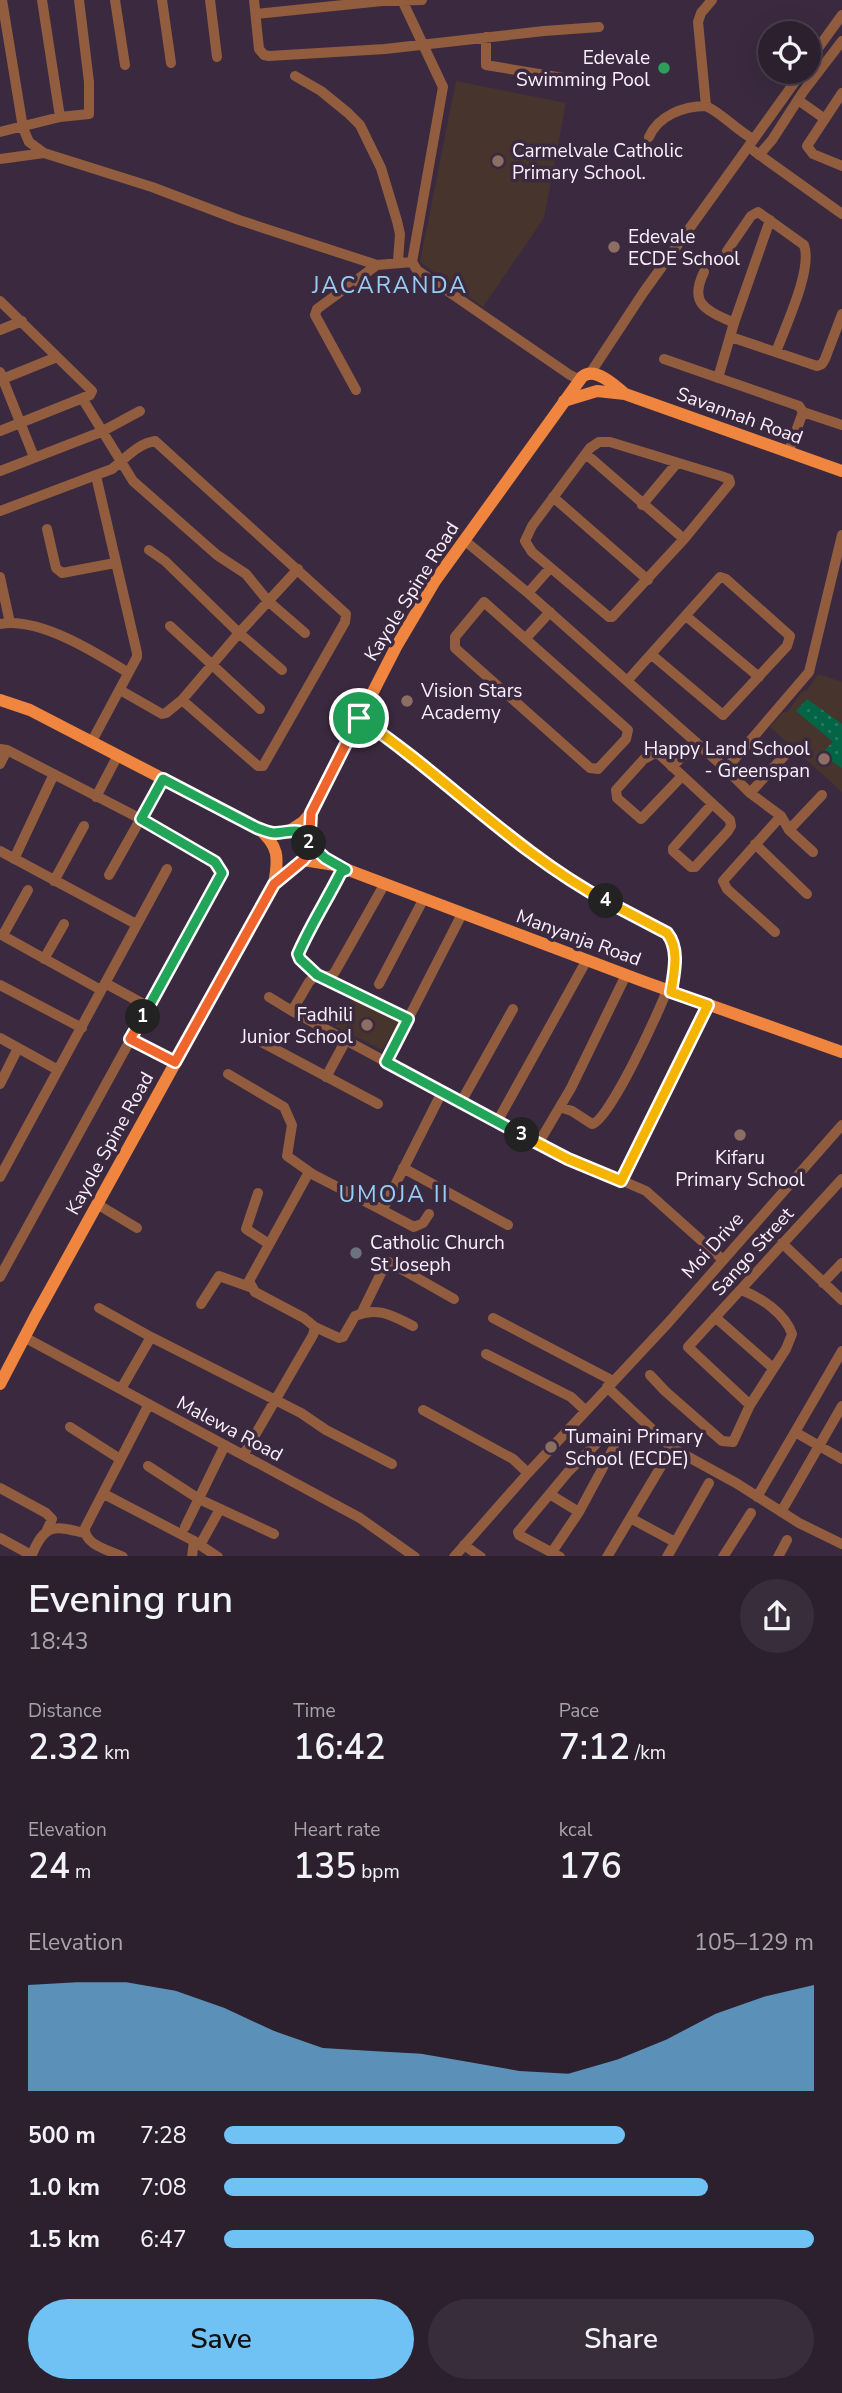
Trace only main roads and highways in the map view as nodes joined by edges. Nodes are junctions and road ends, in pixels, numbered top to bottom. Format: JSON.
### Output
{"nodes":[{"id":1,"x":591,"y":376,"type":"junction"},
{"id":2,"x":593,"y":392,"type":"junction"},
{"id":3,"x":625,"y":394,"type":"junction"},
{"id":4,"x":563,"y":401,"type":"junction"},
{"id":5,"x":841,"y":467,"type":"edge"},
{"id":6,"x":0,"y":700,"type":"edge"},
{"id":7,"x":311,"y":813,"type":"junction"},
{"id":8,"x":257,"y":828,"type":"junction"},
{"id":9,"x":288,"y":831,"type":"junction"},
{"id":10,"x":309,"y":841,"type":"junction"},
{"id":11,"x":276,"y":851,"type":"junction"},
{"id":12,"x":301,"y":862,"type":"junction"},
{"id":13,"x":341,"y":868,"type":"junction"},
{"id":14,"x":274,"y":884,"type":"junction"},
{"id":15,"x":842,"y":1052,"type":"edge"},
{"id":16,"x":0,"y":1384,"type":"edge"}],
"edges":[{"from":1,"to":2,"type":"main road"},
{"from":1,"to":2,"type":"main road"},
{"from":1,"to":3,"type":"main road","name":"Savannah Road"},
{"from":1,"to":4,"type":"main road","name":"Kayole Spine Road"},
{"from":2,"to":3,"type":"main road","name":"Savannah Road"},
{"from":2,"to":4,"type":"main road"},
{"from":3,"to":5,"type":"main road","name":"Savannah Road"},
{"from":4,"to":7,"type":"main road","name":"Kayole Spine Road"},
{"from":6,"to":8,"type":"main road"},
{"from":7,"to":9,"type":"main road"},
{"from":7,"to":10,"type":"main road"},
{"from":8,"to":9,"type":"main road"},
{"from":8,"to":11,"type":"main road"},
{"from":9,"to":10,"type":"main road"},
{"from":9,"to":11,"type":"main road"},
{"from":10,"to":12,"type":"main road"},
{"from":10,"to":13,"type":"main road"},
{"from":11,"to":12,"type":"main road"},
{"from":11,"to":14,"type":"main road"},
{"from":12,"to":13,"type":"main road","name":"Manyanja Road"},
{"from":12,"to":14,"type":"main road"},
{"from":13,"to":15,"type":"main road","name":"Manyanja Road"},
{"from":14,"to":16,"type":"main road","name":"Kayole Spine Road"}]}
